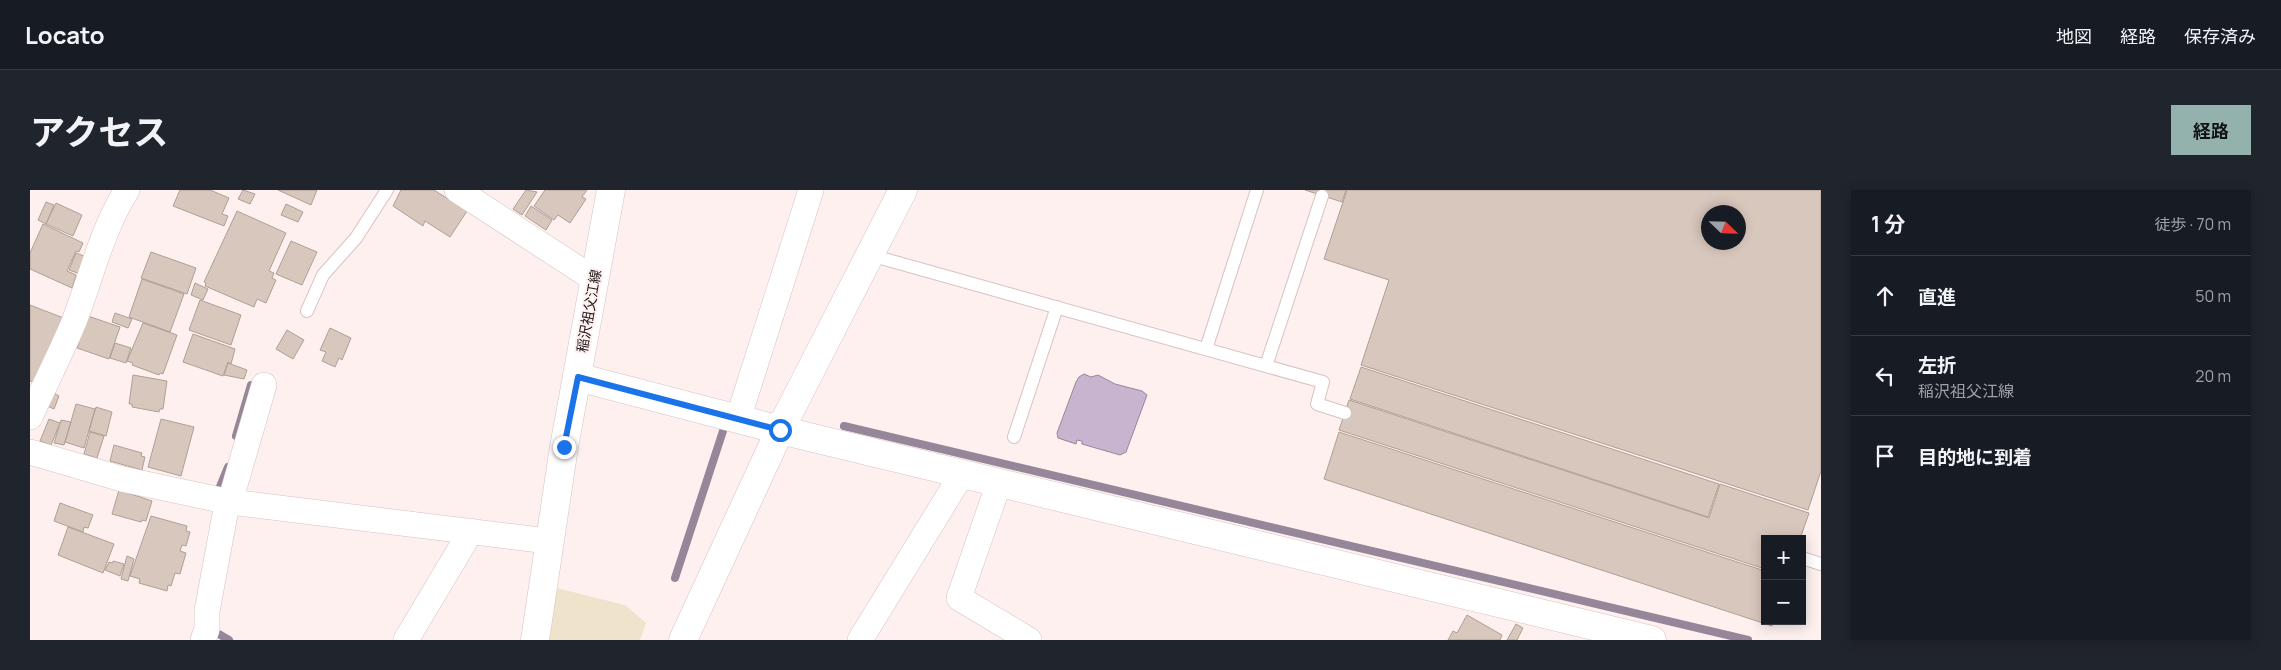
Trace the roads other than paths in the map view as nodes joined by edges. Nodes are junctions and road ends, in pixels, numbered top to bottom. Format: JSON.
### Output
{"nodes":[{"id":1,"x":127,"y":190,"type":"edge"},
{"id":2,"x":387,"y":190,"type":"edge"},
{"id":3,"x":457,"y":190,"type":"edge"},
{"id":4,"x":611,"y":190,"type":"edge"},
{"id":5,"x":811,"y":190,"type":"edge"},
{"id":6,"x":903,"y":190,"type":"edge"},
{"id":7,"x":1257,"y":190,"type":"edge"},
{"id":8,"x":1322,"y":196,"type":"dead end"},
{"id":9,"x":870,"y":255,"type":"junction"},
{"id":10,"x":594,"y":279,"type":"junction"},
{"id":11,"x":1057,"y":307,"type":"junction"},
{"id":12,"x":307,"y":311,"type":"dead end"},
{"id":13,"x":1206,"y":349,"type":"junction"},
{"id":14,"x":1266,"y":366,"type":"junction"},
{"id":15,"x":578,"y":377,"type":"junction"},
{"id":16,"x":264,"y":385,"type":"dead end"},
{"id":17,"x":1345,"y":413,"type":"dead end"},
{"id":18,"x":30,"y":417,"type":"edge"},
{"id":19,"x":738,"y":419,"type":"junction"},
{"id":20,"x":780,"y":430,"type":"junction"},
{"id":21,"x":1014,"y":437,"type":"dead end"},
{"id":22,"x":30,"y":452,"type":"edge"},
{"id":23,"x":962,"y":474,"type":"junction"},
{"id":24,"x":999,"y":483,"type":"junction"},
{"id":25,"x":230,"y":502,"type":"junction"},
{"id":26,"x":471,"y":531,"type":"junction"},
{"id":27,"x":548,"y":541,"type":"junction"},
{"id":28,"x":1806,"y":559,"type":"edge"},
{"id":29,"x":1821,"y":564,"type":"edge"},
{"id":30,"x":203,"y":640,"type":"edge"},
{"id":31,"x":406,"y":640,"type":"edge"},
{"id":32,"x":535,"y":640,"type":"edge"},
{"id":33,"x":682,"y":640,"type":"edge"},
{"id":34,"x":860,"y":640,"type":"edge"},
{"id":35,"x":1030,"y":640,"type":"edge"},
{"id":36,"x":1652,"y":640,"type":"edge"}],
"edges":[{"from":1,"to":18,"type":"street"},
{"from":2,"to":12,"type":"lane"},
{"from":3,"to":10,"type":"street"},
{"from":4,"to":10,"type":"street","name":"稲沢祖父江線"},
{"from":5,"to":19,"type":"street"},
{"from":6,"to":9,"type":"street"},
{"from":7,"to":13,"type":"lane"},
{"from":8,"to":14,"type":"lane"},
{"from":9,"to":11,"type":"lane"},
{"from":9,"to":20,"type":"street"},
{"from":10,"to":15,"type":"street","name":"稲沢祖父江線"},
{"from":11,"to":13,"type":"lane"},
{"from":11,"to":21,"type":"lane"},
{"from":13,"to":14,"type":"lane"},
{"from":14,"to":17,"type":"lane"},
{"from":15,"to":19,"type":"street"},
{"from":15,"to":27,"type":"street","name":"稲沢祖父江線"},
{"from":16,"to":25,"type":"street"},
{"from":19,"to":20,"type":"street"},
{"from":20,"to":23,"type":"street"},
{"from":20,"to":33,"type":"street"},
{"from":22,"to":25,"type":"street"},
{"from":23,"to":24,"type":"street"},
{"from":23,"to":34,"type":"street"},
{"from":24,"to":35,"type":"street"},
{"from":24,"to":36,"type":"street"},
{"from":25,"to":26,"type":"street"},
{"from":25,"to":30,"type":"street"},
{"from":26,"to":27,"type":"street"},
{"from":26,"to":31,"type":"street"},
{"from":27,"to":32,"type":"street","name":"稲沢祖父江線"},
{"from":28,"to":29,"type":"lane"}]}
